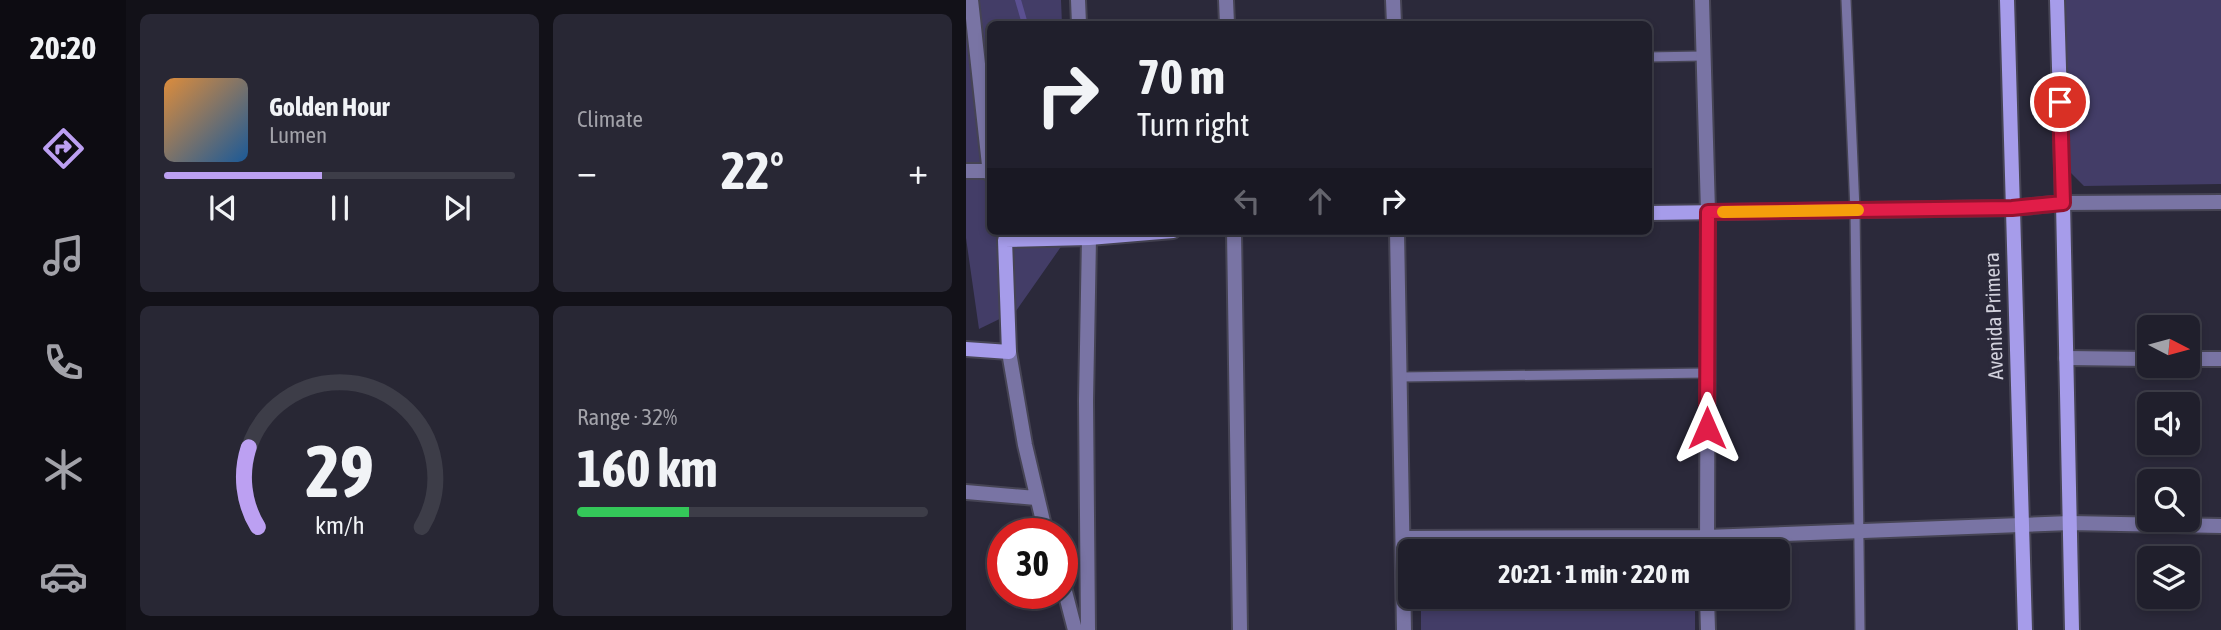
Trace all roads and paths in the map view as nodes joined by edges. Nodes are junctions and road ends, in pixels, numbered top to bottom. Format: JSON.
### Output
{"nodes":[{"id":1,"x":971,"y":0,"type":"edge"},
{"id":2,"x":1078,"y":0,"type":"edge"},
{"id":3,"x":1226,"y":0,"type":"edge"},
{"id":4,"x":1393,"y":0,"type":"edge"},
{"id":5,"x":1702,"y":0,"type":"edge"},
{"id":6,"x":1846,"y":0,"type":"edge"},
{"id":7,"x":2007,"y":0,"type":"edge"},
{"id":8,"x":2057,"y":0,"type":"edge"},
{"id":9,"x":1079,"y":21,"type":"edge"},
{"id":10,"x":1227,"y":21,"type":"edge"},
{"id":11,"x":1394,"y":21,"type":"edge"},
{"id":12,"x":971,"y":28,"type":"edge"},
{"id":13,"x":1702,"y":56,"type":"junction"},
{"id":14,"x":1652,"y":57,"type":"edge"},
{"id":15,"x":987,"y":150,"type":"edge"},
{"id":16,"x":966,"y":170,"type":"edge"},
{"id":17,"x":987,"y":173,"type":"edge"},
{"id":18,"x":2221,"y":201,"type":"edge"},
{"id":19,"x":2063,"y":203,"type":"junction"},
{"id":20,"x":2012,"y":208,"type":"junction"},
{"id":21,"x":1856,"y":210,"type":"junction"},
{"id":22,"x":1708,"y":212,"type":"junction"},
{"id":23,"x":1652,"y":213,"type":"edge"},
{"id":24,"x":1004,"y":235,"type":"edge"},
{"id":25,"x":1116,"y":235,"type":"edge"},
{"id":26,"x":1234,"y":235,"type":"edge"},
{"id":27,"x":1397,"y":235,"type":"edge"},
{"id":28,"x":1089,"y":239,"type":"junction"},
{"id":29,"x":966,"y":349,"type":"edge"},
{"id":30,"x":1009,"y":352,"type":"junction"},
{"id":31,"x":2066,"y":358,"type":"junction"},
{"id":32,"x":2137,"y":359,"type":"edge"},
{"id":33,"x":2200,"y":359,"type":"edge"},
{"id":34,"x":2221,"y":359,"type":"edge"},
{"id":35,"x":1707,"y":373,"type":"junction"},
{"id":36,"x":1400,"y":377,"type":"junction"},
{"id":37,"x":966,"y":492,"type":"edge"},
{"id":38,"x":1036,"y":498,"type":"junction"},
{"id":39,"x":1042,"y":518,"type":"edge"},
{"id":40,"x":2070,"y":523,"type":"junction"},
{"id":41,"x":2022,"y":524,"type":"junction"},
{"id":42,"x":2221,"y":526,"type":"edge"},
{"id":43,"x":1859,"y":531,"type":"junction"},
{"id":44,"x":1403,"y":538,"type":"junction"},
{"id":45,"x":1454,"y":539,"type":"edge"},
{"id":46,"x":1707,"y":539,"type":"edge"},
{"id":47,"x":1765,"y":539,"type":"edge"},
{"id":48,"x":1070,"y":609,"type":"edge"},
{"id":49,"x":1707,"y":609,"type":"edge"},
{"id":50,"x":1075,"y":630,"type":"edge"},
{"id":51,"x":1088,"y":630,"type":"edge"},
{"id":52,"x":1240,"y":630,"type":"edge"},
{"id":53,"x":1404,"y":630,"type":"edge"},
{"id":54,"x":1708,"y":630,"type":"edge"},
{"id":55,"x":1860,"y":630,"type":"edge"},
{"id":56,"x":2025,"y":630,"type":"edge"},
{"id":57,"x":2071,"y":630,"type":"edge"}],
"edges":[{"from":1,"to":12,"type":"street"},
{"from":2,"to":9,"type":"street"},
{"from":3,"to":10,"type":"street"},
{"from":4,"to":11,"type":"street"},
{"from":5,"to":13,"type":"street"},
{"from":6,"to":21,"type":"lane"},
{"from":7,"to":20,"type":"main road","name":"Avenida Primera"},
{"from":8,"to":19,"type":"main road"},
{"from":12,"to":15,"type":"street"},
{"from":13,"to":14,"type":"lane"},
{"from":13,"to":22,"type":"street"},
{"from":16,"to":17,"type":"street"},
{"from":18,"to":19,"type":"street"},
{"from":19,"to":20,"type":"main road"},
{"from":19,"to":31,"type":"main road"},
{"from":20,"to":21,"type":"main road"},
{"from":20,"to":41,"type":"main road","name":"Avenida Primera"},
{"from":21,"to":22,"type":"main road"},
{"from":21,"to":43,"type":"lane"},
{"from":22,"to":23,"type":"main road"},
{"from":22,"to":35,"type":"street"},
{"from":24,"to":28,"type":"main road"},
{"from":24,"to":30,"type":"main road"},
{"from":25,"to":28,"type":"main road"},
{"from":26,"to":52,"type":"street"},
{"from":27,"to":36,"type":"street"},
{"from":28,"to":51,"type":"street"},
{"from":29,"to":30,"type":"main road"},
{"from":30,"to":38,"type":"street"},
{"from":31,"to":32,"type":"street"},
{"from":31,"to":40,"type":"main road"},
{"from":33,"to":34,"type":"street"},
{"from":35,"to":36,"type":"lane"},
{"from":35,"to":46,"type":"street"},
{"from":36,"to":44,"type":"street"},
{"from":37,"to":38,"type":"street"},
{"from":38,"to":39,"type":"street"},
{"from":40,"to":41,"type":"street"},
{"from":40,"to":42,"type":"street"},
{"from":40,"to":57,"type":"main road"},
{"from":41,"to":43,"type":"street"},
{"from":41,"to":56,"type":"main road","name":"Avenida Primera"},
{"from":43,"to":47,"type":"street"},
{"from":43,"to":55,"type":"lane"},
{"from":44,"to":45,"type":"street"},
{"from":44,"to":53,"type":"street"},
{"from":48,"to":50,"type":"street"},
{"from":49,"to":54,"type":"street"}]}
